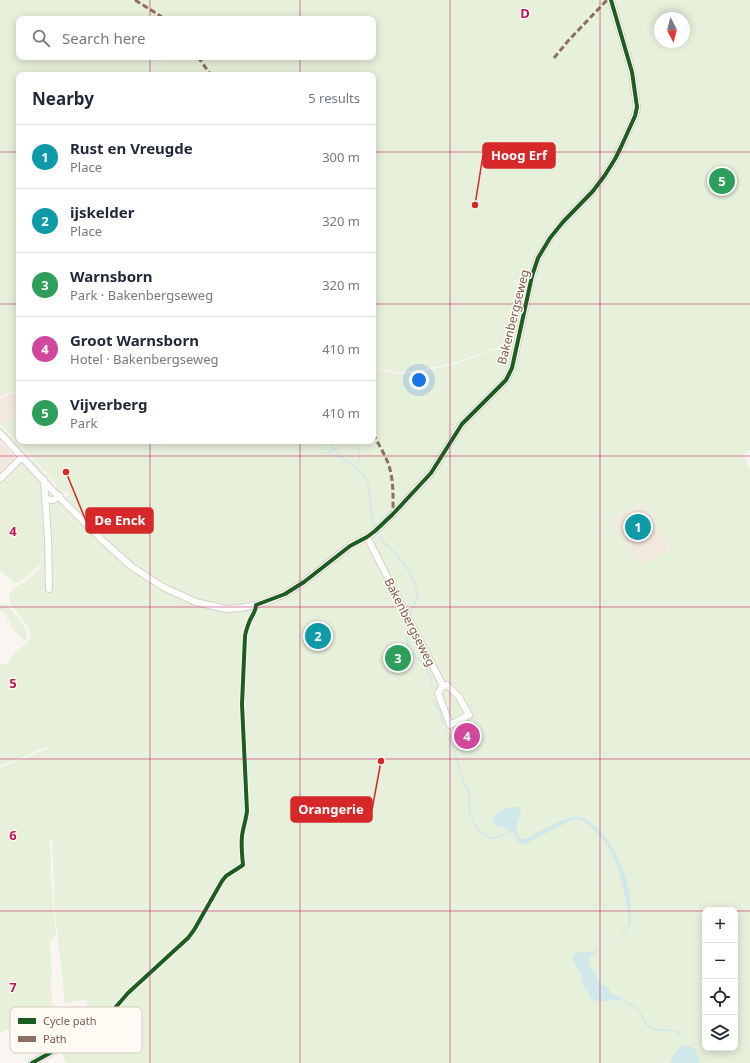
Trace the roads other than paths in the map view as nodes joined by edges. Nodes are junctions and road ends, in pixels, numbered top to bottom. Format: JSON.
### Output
{"nodes":[{"id":1,"x":611,"y":0,"type":"edge"},
{"id":2,"x":0,"y":433,"type":"edge"},
{"id":3,"x":22,"y":457,"type":"junction"},
{"id":4,"x":0,"y":479,"type":"edge"},
{"id":5,"x":44,"y":480,"type":"junction"},
{"id":6,"x":60,"y":496,"type":"junction"},
{"id":7,"x":45,"y":499,"type":"junction"},
{"id":8,"x":367,"y":537,"type":"junction"},
{"id":9,"x":49,"y":588,"type":"dead end"},
{"id":10,"x":443,"y":686,"type":"junction"},
{"id":11,"x":50,"y":1053,"type":"edge"},
{"id":12,"x":32,"y":1063,"type":"edge"}],
"edges":[{"from":1,"to":8,"type":"street","name":"Bakenbergseweg"},
{"from":2,"to":3,"type":"street","name":"Bakenbergseweg"},
{"from":3,"to":4,"type":"street"},
{"from":3,"to":5,"type":"street","name":"Bakenbergseweg"},
{"from":5,"to":6,"type":"street","name":"Bakenbergseweg"},
{"from":5,"to":7,"type":"street"},
{"from":6,"to":7,"type":"street"},
{"from":6,"to":8,"type":"street","name":"Bakenbergseweg"},
{"from":7,"to":9,"type":"street"},
{"from":8,"to":10,"type":"street","name":"Bakenbergseweg"},
{"from":10,"to":10,"type":"street","name":"Bakenbergseweg"},
{"from":11,"to":12,"type":"street"}]}
